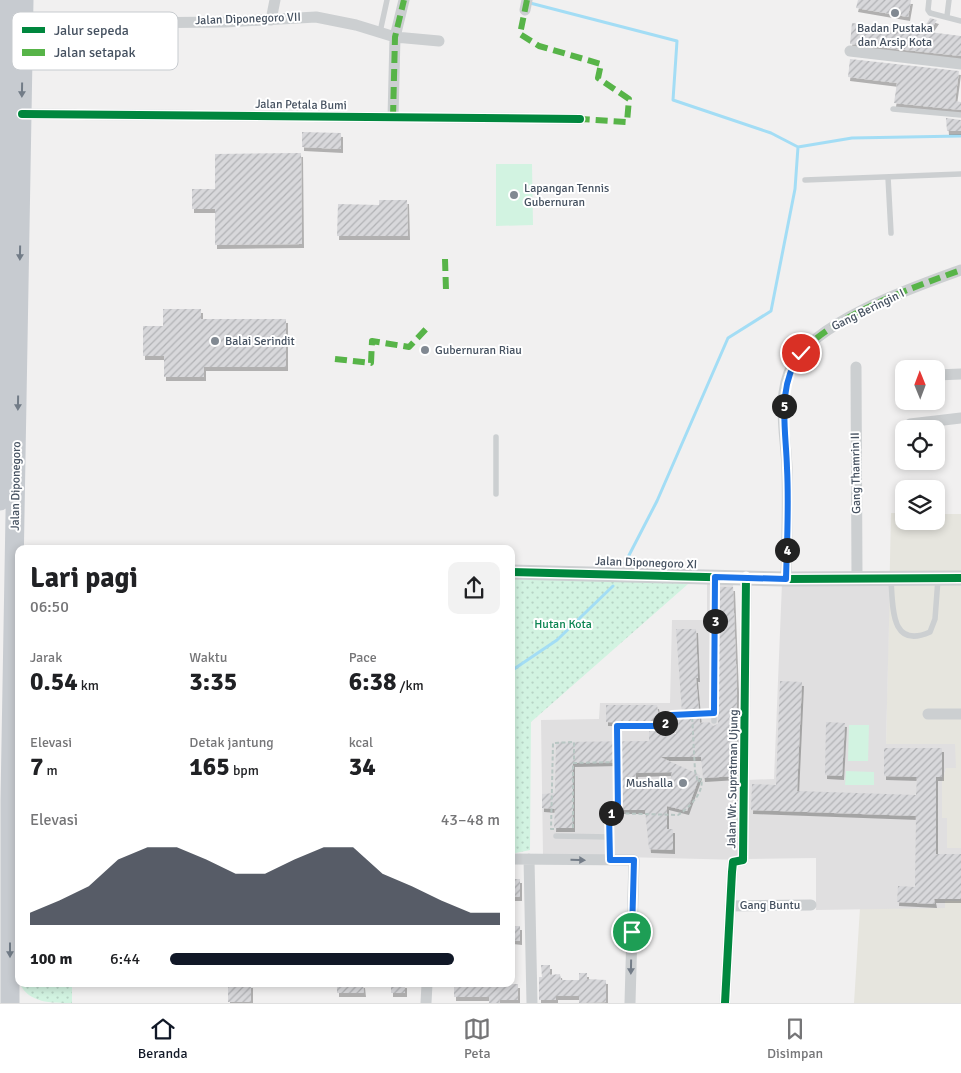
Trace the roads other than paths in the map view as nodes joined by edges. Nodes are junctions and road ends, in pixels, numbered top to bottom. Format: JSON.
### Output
{"nodes":[{"id":1,"x":6,"y":0,"type":"edge"},
{"id":2,"x":24,"y":0,"type":"edge"},
{"id":3,"x":275,"y":0,"type":"edge"},
{"id":4,"x":387,"y":0,"type":"edge"},
{"id":5,"x":404,"y":0,"type":"edge"},
{"id":6,"x":929,"y":0,"type":"edge"},
{"id":7,"x":949,"y":0,"type":"edge"},
{"id":8,"x":20,"y":12,"type":"edge"},
{"id":9,"x":12,"y":16,"type":"edge"},
{"id":10,"x":947,"y":16,"type":"junction"},
{"id":11,"x":271,"y":20,"type":"junction"},
{"id":12,"x":178,"y":21,"type":"edge"},
{"id":13,"x":961,"y":21,"type":"edge"},
{"id":14,"x":380,"y":32,"type":"junction"},
{"id":15,"x":395,"y":37,"type":"junction"},
{"id":16,"x":439,"y":41,"type":"dead end"},
{"id":17,"x":850,"y":51,"type":"dead end"},
{"id":18,"x":12,"y":61,"type":"edge"},
{"id":19,"x":961,"y":64,"type":"edge"},
{"id":20,"x":19,"y":70,"type":"edge"},
{"id":21,"x":893,"y":109,"type":"dead end"},
{"id":22,"x":22,"y":114,"type":"junction"},
{"id":23,"x":961,"y":115,"type":"edge"},
{"id":24,"x":394,"y":118,"type":"junction"},
{"id":25,"x":580,"y":119,"type":"dead end"},
{"id":26,"x":961,"y":174,"type":"edge"},
{"id":27,"x":888,"y":177,"type":"junction"},
{"id":28,"x":804,"y":180,"type":"dead end"},
{"id":29,"x":2,"y":183,"type":"edge"},
{"id":30,"x":891,"y":234,"type":"dead end"},
{"id":31,"x":2,"y":247,"type":"edge"},
{"id":32,"x":961,"y":270,"type":"edge"},
{"id":33,"x":2,"y":276,"type":"edge"},
{"id":34,"x":7,"y":335,"type":"edge"},
{"id":35,"x":7,"y":354,"type":"edge"},
{"id":36,"x":856,"y":367,"type":"dead end"},
{"id":37,"x":961,"y":374,"type":"edge"},
{"id":38,"x":945,"y":375,"type":"edge"},
{"id":39,"x":961,"y":418,"type":"edge"},
{"id":40,"x":944,"y":420,"type":"edge"},
{"id":41,"x":496,"y":437,"type":"dead end"},
{"id":42,"x":496,"y":494,"type":"dead end"},
{"id":43,"x":0,"y":501,"type":"edge"},
{"id":44,"x":16,"y":545,"type":"edge"},
{"id":45,"x":515,"y":572,"type":"edge"},
{"id":46,"x":715,"y":577,"type":"junction"},
{"id":47,"x":746,"y":577,"type":"junction"},
{"id":48,"x":857,"y":578,"type":"junction"},
{"id":49,"x":891,"y":578,"type":"junction"},
{"id":50,"x":938,"y":578,"type":"junction"},
{"id":51,"x":961,"y":578,"type":"edge"},
{"id":52,"x":786,"y":579,"type":"junction"},
{"id":53,"x":15,"y":590,"type":"edge"},
{"id":54,"x":6,"y":689,"type":"edge"},
{"id":55,"x":928,"y":714,"type":"dead end"},
{"id":56,"x":961,"y":714,"type":"edge"},
{"id":57,"x":714,"y":721,"type":"dead end"},
{"id":58,"x":556,"y":836,"type":"dead end"},
{"id":59,"x":515,"y":859,"type":"edge"},
{"id":60,"x":530,"y":859,"type":"junction"},
{"id":61,"x":610,"y":860,"type":"junction"},
{"id":62,"x":811,"y":905,"type":"dead end"},
{"id":63,"x":730,"y":906,"type":"junction"},
{"id":64,"x":10,"y":984,"type":"junction"},
{"id":65,"x":427,"y":987,"type":"edge"},
{"id":66,"x":10,"y":1003,"type":"edge"},
{"id":67,"x":20,"y":1003,"type":"edge"},
{"id":68,"x":426,"y":1003,"type":"edge"},
{"id":69,"x":532,"y":1003,"type":"edge"},
{"id":70,"x":630,"y":1003,"type":"edge"},
{"id":71,"x":725,"y":1003,"type":"edge"}],
"edges":[{"from":1,"to":9,"type":"main road","name":"Jalan Diponegoro"},
{"from":2,"to":8,"type":"main road","name":"Jalan Diponegoro"},
{"from":3,"to":11,"type":"street"},
{"from":4,"to":14,"type":"lane"},
{"from":5,"to":15,"type":"street"},
{"from":6,"to":10,"type":"lane"},
{"from":7,"to":10,"type":"lane"},
{"from":10,"to":13,"type":"lane"},
{"from":11,"to":12,"type":"street","name":"Jalan Diponegoro VII"},
{"from":11,"to":14,"type":"street","name":"Jalan Diponegoro VII"},
{"from":14,"to":15,"type":"street","name":"Jalan Diponegoro VII"},
{"from":15,"to":16,"type":"street","name":"Jalan Diponegoro VII"},
{"from":15,"to":24,"type":"street"},
{"from":17,"to":19,"type":"street"},
{"from":18,"to":29,"type":"main road","name":"Jalan Diponegoro"},
{"from":20,"to":22,"type":"main road","name":"Jalan Diponegoro","one_way":true},
{"from":21,"to":23,"type":"lane"},
{"from":22,"to":24,"type":"street","name":"Jalan Petala Bumi"},
{"from":22,"to":34,"type":"main road","name":"Jalan Diponegoro","one_way":true},
{"from":24,"to":25,"type":"street","name":"Jalan Petala Bumi"},
{"from":26,"to":27,"type":"lane"},
{"from":27,"to":28,"type":"lane"},
{"from":27,"to":30,"type":"lane"},
{"from":29,"to":31,"type":"main road","name":"Jalan Diponegoro"},
{"from":31,"to":33,"type":"main road","name":"Jalan Diponegoro"},
{"from":32,"to":52,"type":"street","name":"Gang Beringin I"},
{"from":33,"to":34,"type":"main road","name":"Jalan Diponegoro"},
{"from":34,"to":35,"type":"main road","name":"Jalan Diponegoro"},
{"from":35,"to":43,"type":"main road","name":"Jalan Diponegoro"},
{"from":35,"to":44,"type":"main road","name":"Jalan Diponegoro","one_way":true},
{"from":36,"to":48,"type":"street","name":"Gang Thamrin II"},
{"from":37,"to":38,"type":"street"},
{"from":39,"to":40,"type":"street"},
{"from":41,"to":42,"type":"lane"},
{"from":45,"to":46,"type":"street","name":"Jalan Diponegoro XI"},
{"from":46,"to":47,"type":"street","name":"Jalan Diponegoro XI"},
{"from":46,"to":57,"type":"lane"},
{"from":47,"to":52,"type":"street","name":"Jalan Diponegoro XI"},
{"from":47,"to":63,"type":"street","name":"Jalan Wr. Supratman Ujung"},
{"from":48,"to":49,"type":"street","name":"Jalan Diponegoro XI"},
{"from":48,"to":52,"type":"street","name":"Jalan Diponegoro XI"},
{"from":49,"to":50,"type":"street","name":"Jalan Diponegoro XI"},
{"from":49,"to":50,"type":"lane"},
{"from":50,"to":51,"type":"street","name":"Jalan Diponegoro XI"},
{"from":53,"to":54,"type":"main road","name":"Jalan Diponegoro"},
{"from":54,"to":64,"type":"main road","name":"Jalan Diponegoro","one_way":true},
{"from":55,"to":56,"type":"street"},
{"from":58,"to":61,"type":"lane"},
{"from":59,"to":60,"type":"street"},
{"from":60,"to":61,"type":"street","one_way":true},
{"from":60,"to":69,"type":"street"},
{"from":61,"to":70,"type":"street","one_way":true},
{"from":62,"to":63,"type":"street","name":"Gang Buntu"},
{"from":63,"to":71,"type":"street","name":"Jalan Wr. Supratman Ujung"},
{"from":64,"to":66,"type":"main road","name":"Jalan Diponegoro"},
{"from":64,"to":67,"type":"street"},
{"from":65,"to":68,"type":"street"}]}
